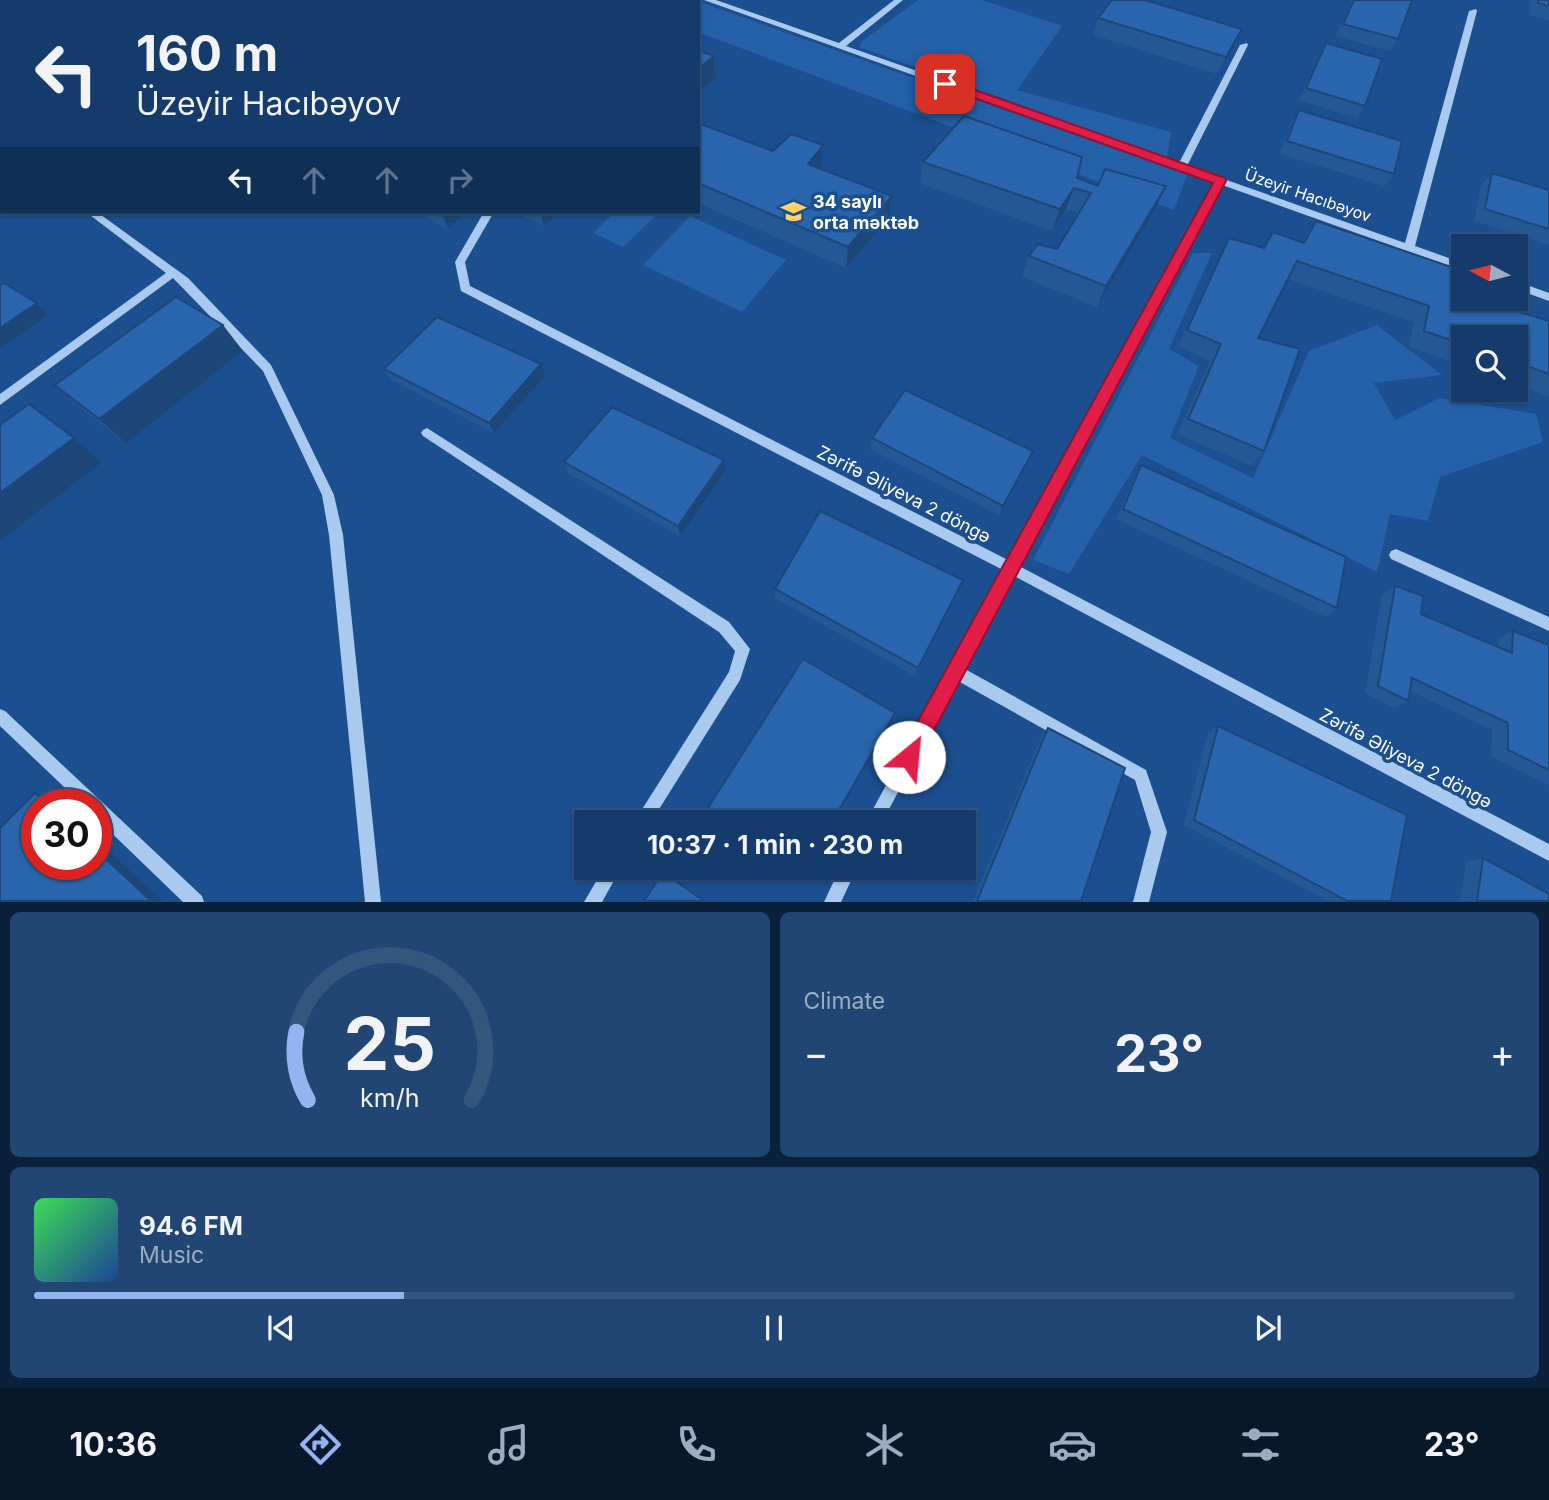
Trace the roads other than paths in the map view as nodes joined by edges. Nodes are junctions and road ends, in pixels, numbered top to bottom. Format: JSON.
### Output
{"nodes":[{"id":1,"x":708,"y":0,"type":"edge"},
{"id":2,"x":899,"y":0,"type":"edge"},
{"id":3,"x":1473,"y":11,"type":"dead end"},
{"id":4,"x":1244,"y":45,"type":"dead end"},
{"id":5,"x":839,"y":47,"type":"junction"},
{"id":6,"x":1182,"y":167,"type":"junction"},
{"id":7,"x":1220,"y":181,"type":"junction"},
{"id":8,"x":94,"y":214,"type":"edge"},
{"id":9,"x":488,"y":214,"type":"edge"},
{"id":10,"x":1409,"y":248,"type":"junction"},
{"id":11,"x":1451,"y":263,"type":"edge"},
{"id":12,"x":173,"y":273,"type":"junction"},
{"id":13,"x":1528,"y":289,"type":"edge"},
{"id":14,"x":1549,"y":297,"type":"edge"},
{"id":15,"x":0,"y":400,"type":"edge"},
{"id":16,"x":427,"y":433,"type":"dead end"},
{"id":17,"x":1396,"y":555,"type":"dead end"},
{"id":18,"x":1011,"y":568,"type":"junction"},
{"id":19,"x":1549,"y":624,"type":"edge"},
{"id":20,"x":955,"y":671,"type":"junction"},
{"id":21,"x":0,"y":716,"type":"edge"},
{"id":22,"x":77,"y":789,"type":"edge"},
{"id":23,"x":650,"y":810,"type":"edge"},
{"id":24,"x":880,"y":810,"type":"edge"},
{"id":25,"x":112,"y":822,"type":"edge"},
{"id":26,"x":1549,"y":853,"type":"edge"},
{"id":27,"x":605,"y":880,"type":"edge"},
{"id":28,"x":843,"y":880,"type":"edge"},
{"id":29,"x":196,"y":901,"type":"edge"},
{"id":30,"x":373,"y":901,"type":"edge"},
{"id":31,"x":592,"y":901,"type":"edge"},
{"id":32,"x":832,"y":901,"type":"edge"},
{"id":33,"x":1141,"y":901,"type":"edge"}],
"edges":[{"from":1,"to":5,"type":"street","name":"Üzeyir Hacıbəyov"},
{"from":2,"to":5,"type":"street"},
{"from":3,"to":10,"type":"street"},
{"from":4,"to":6,"type":"street"},
{"from":5,"to":6,"type":"street","name":"Üzeyir Hacıbəyov"},
{"from":6,"to":7,"type":"street","name":"Üzeyir Hacıbəyov"},
{"from":7,"to":10,"type":"street","name":"Üzeyir Hacıbəyov"},
{"from":7,"to":18,"type":"street"},
{"from":8,"to":12,"type":"street"},
{"from":9,"to":18,"type":"street","name":"Zərifə Əliyeva 2 döngə"},
{"from":10,"to":11,"type":"street","name":"Üzeyir Hacıbəyov"},
{"from":12,"to":15,"type":"street"},
{"from":12,"to":30,"type":"street"},
{"from":13,"to":14,"type":"street"},
{"from":16,"to":23,"type":"street"},
{"from":17,"to":19,"type":"street"},
{"from":18,"to":20,"type":"street"},
{"from":18,"to":26,"type":"street","name":"Zərifə Əliyeva 2 döngə"},
{"from":20,"to":24,"type":"street"},
{"from":20,"to":33,"type":"lane"},
{"from":21,"to":22,"type":"street"},
{"from":25,"to":29,"type":"street"},
{"from":27,"to":31,"type":"street"},
{"from":28,"to":32,"type":"street"}]}
